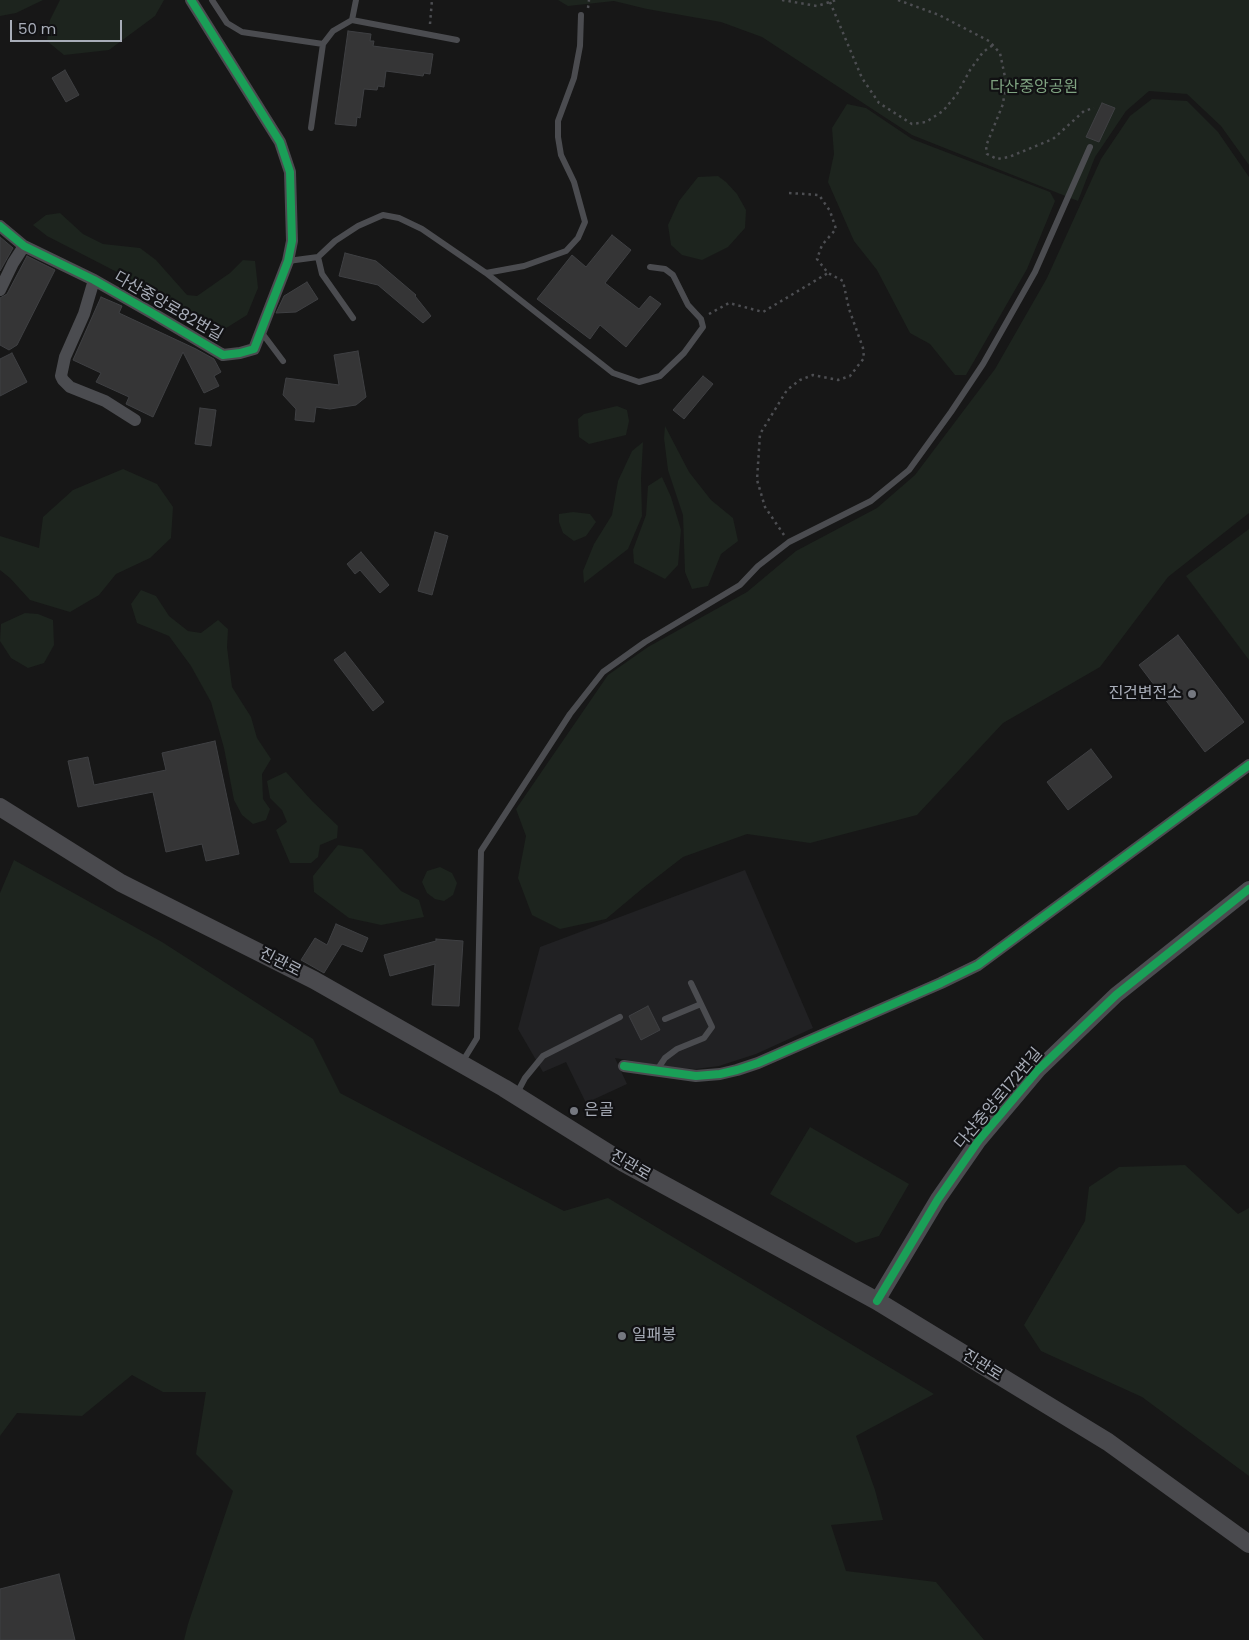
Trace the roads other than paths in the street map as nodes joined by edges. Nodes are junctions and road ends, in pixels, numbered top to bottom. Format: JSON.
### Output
{"nodes":[{"id":1,"x":191,"y":0,"type":"edge"},
{"id":2,"x":212,"y":0,"type":"edge"},
{"id":3,"x":356,"y":0,"type":"edge"},
{"id":4,"x":581,"y":15,"type":"dead end"},
{"id":5,"x":352,"y":20,"type":"junction"},
{"id":6,"x":457,"y":40,"type":"dead end"},
{"id":7,"x":323,"y":44,"type":"junction"},
{"id":8,"x":311,"y":128,"type":"dead end"},
{"id":9,"x":1090,"y":147,"type":"dead end"},
{"id":10,"x":0,"y":226,"type":"edge"},
{"id":11,"x":24,"y":246,"type":"junction"},
{"id":12,"x":318,"y":257,"type":"junction"},
{"id":13,"x":288,"y":261,"type":"junction"},
{"id":14,"x":650,"y":266,"type":"dead end"},
{"id":15,"x":486,"y":273,"type":"junction"},
{"id":16,"x":94,"y":280,"type":"junction"},
{"id":17,"x":0,"y":290,"type":"edge"},
{"id":18,"x":353,"y":318,"type":"dead end"},
{"id":19,"x":262,"y":333,"type":"junction"},
{"id":20,"x":283,"y":361,"type":"dead end"},
{"id":21,"x":134,"y":420,"type":"dead end"},
{"id":22,"x":1249,"y":766,"type":"edge"},
{"id":23,"x":0,"y":807,"type":"edge"},
{"id":24,"x":1249,"y":889,"type":"edge"},
{"id":25,"x":691,"y":983,"type":"dead end"},
{"id":26,"x":701,"y":1004,"type":"junction"},
{"id":27,"x":620,"y":1017,"type":"dead end"},
{"id":28,"x":665,"y":1019,"type":"dead end"},
{"id":29,"x":461,"y":1064,"type":"junction"},
{"id":30,"x":624,"y":1066,"type":"dead end"},
{"id":31,"x":656,"y":1071,"type":"junction"},
{"id":32,"x":515,"y":1096,"type":"junction"},
{"id":33,"x":877,"y":1301,"type":"junction"},
{"id":34,"x":1249,"y":1544,"type":"edge"}],
"edges":[{"from":1,"to":13,"type":"street","name":"다산중앙로82번길"},
{"from":2,"to":7,"type":"lane"},
{"from":3,"to":5,"type":"lane"},
{"from":4,"to":15,"type":"lane"},
{"from":5,"to":6,"type":"lane"},
{"from":5,"to":7,"type":"lane"},
{"from":7,"to":8,"type":"lane"},
{"from":9,"to":29,"type":"lane"},
{"from":10,"to":11,"type":"street","name":"다산중앙로82번길"},
{"from":11,"to":16,"type":"street","name":"다산중앙로82번길"},
{"from":11,"to":17,"type":"street"},
{"from":12,"to":13,"type":"lane"},
{"from":12,"to":15,"type":"lane"},
{"from":12,"to":18,"type":"lane"},
{"from":13,"to":19,"type":"street","name":"다산중앙로82번길"},
{"from":14,"to":15,"type":"lane"},
{"from":16,"to":19,"type":"street","name":"다산중앙로82번길"},
{"from":16,"to":21,"type":"street"},
{"from":19,"to":20,"type":"lane"},
{"from":22,"to":31,"type":"street"},
{"from":23,"to":29,"type":"main road","name":"진관로"},
{"from":24,"to":33,"type":"street","name":"다산중앙로172번길"},
{"from":25,"to":26,"type":"lane"},
{"from":26,"to":28,"type":"lane"},
{"from":26,"to":31,"type":"lane"},
{"from":27,"to":32,"type":"lane"},
{"from":29,"to":32,"type":"main road","name":"진관로"},
{"from":30,"to":31,"type":"street"},
{"from":32,"to":33,"type":"main road","name":"진관로"},
{"from":33,"to":34,"type":"main road","name":"진관로"}]}
